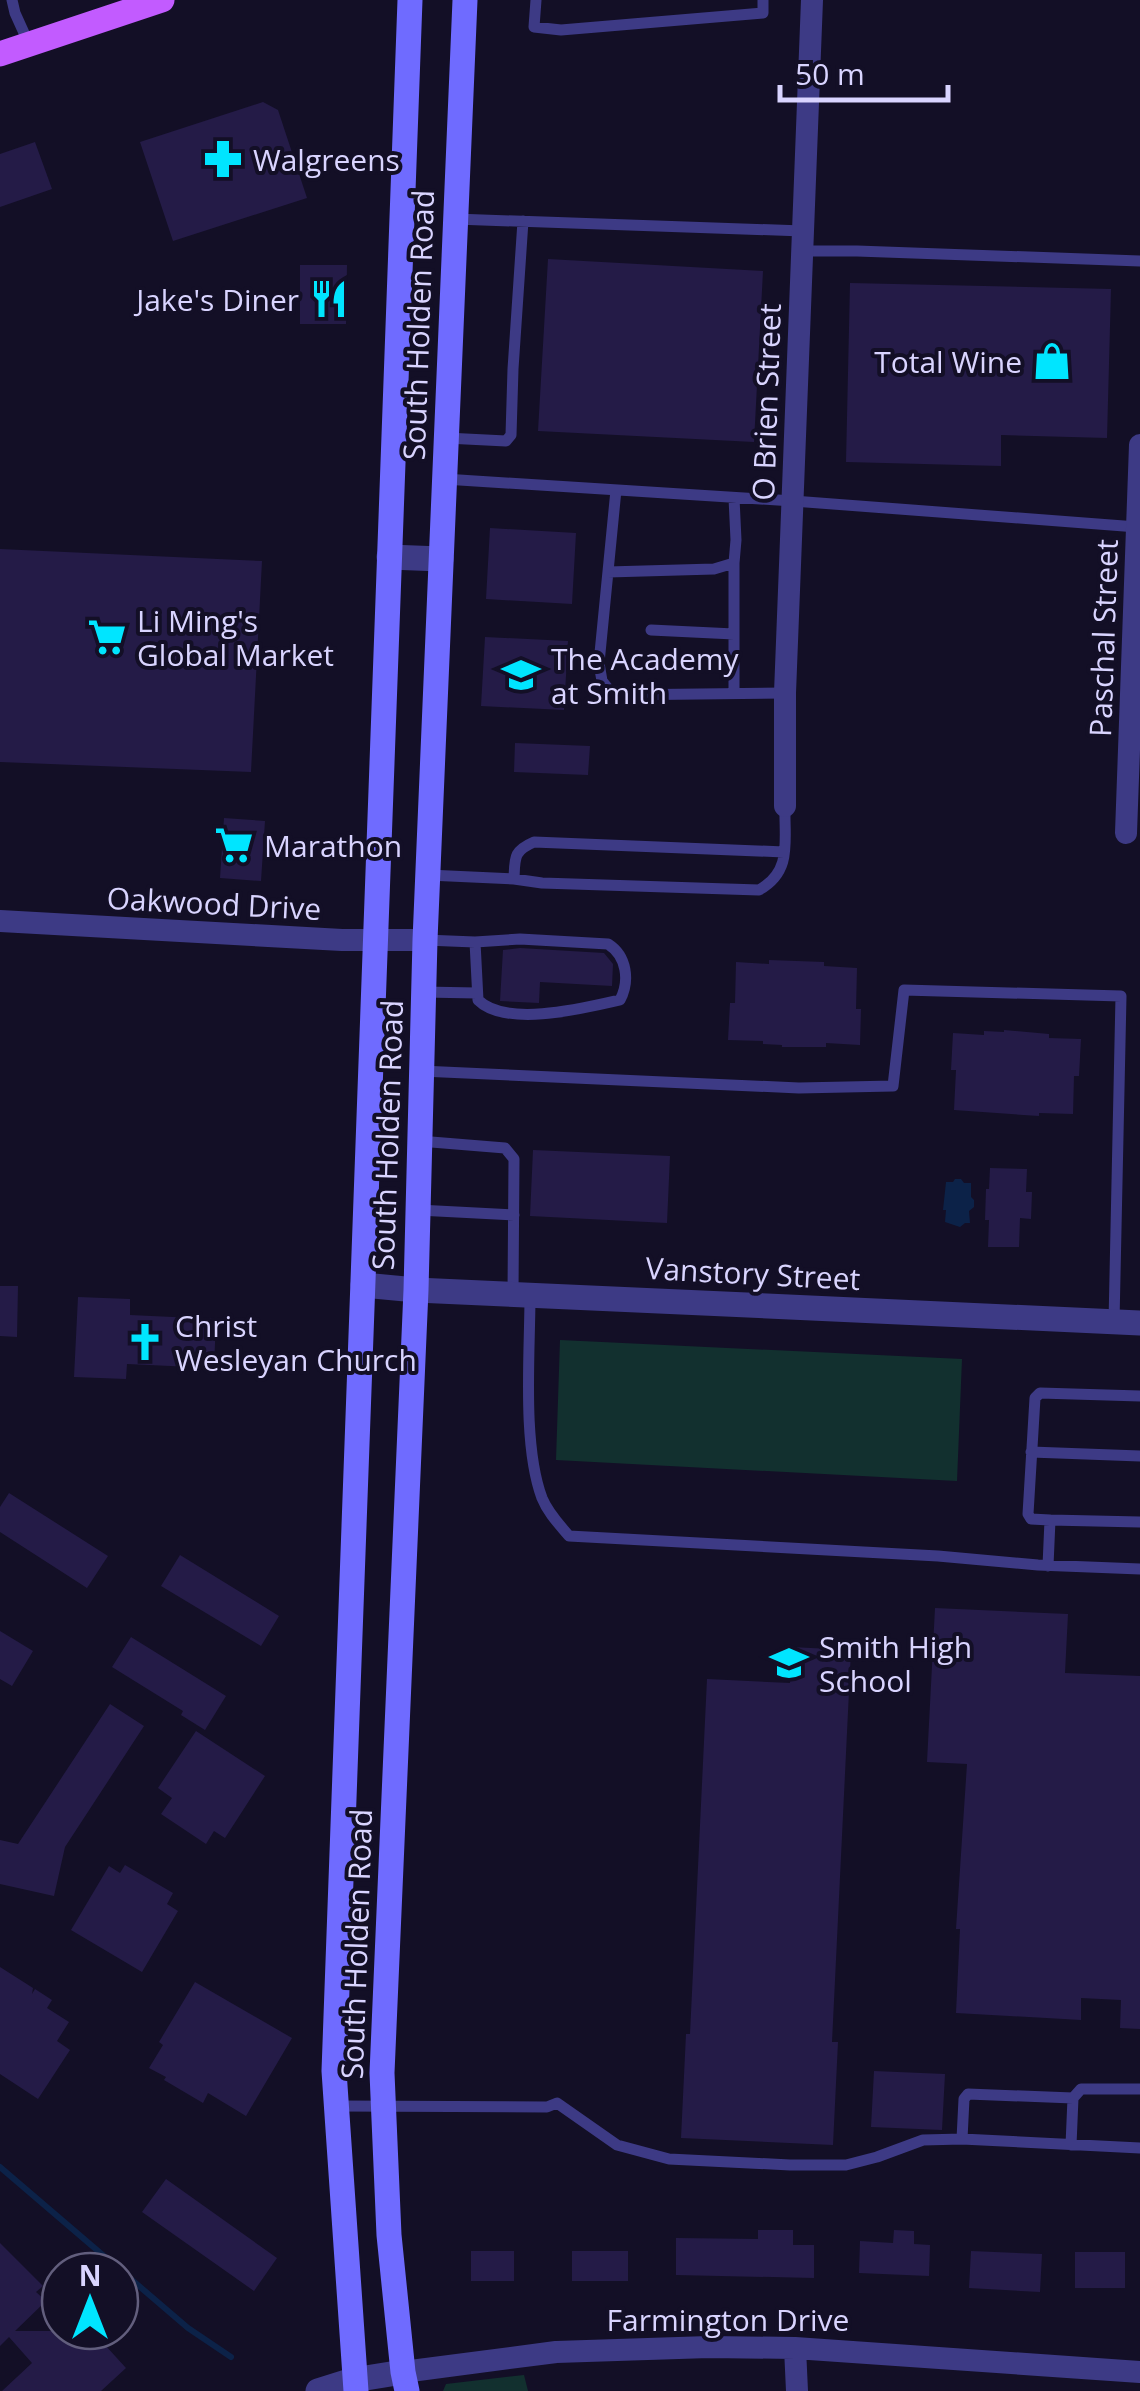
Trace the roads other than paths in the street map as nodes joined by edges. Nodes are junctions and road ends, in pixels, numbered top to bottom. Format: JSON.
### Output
{"nodes":[{"id":1,"x":12,"y":0,"type":"edge"},
{"id":2,"x":162,"y":0,"type":"edge"},
{"id":3,"x":410,"y":0,"type":"edge"},
{"id":4,"x":464,"y":0,"type":"edge"},
{"id":5,"x":536,"y":0,"type":"edge"},
{"id":6,"x":812,"y":0,"type":"edge"},
{"id":7,"x":133,"y":4,"type":"edge"},
{"id":8,"x":763,"y":6,"type":"edge"},
{"id":9,"x":29,"y":44,"type":"junction"},
{"id":10,"x":0,"y":54,"type":"edge"},
{"id":11,"x":456,"y":219,"type":"junction"},
{"id":12,"x":524,"y":221,"type":"junction"},
{"id":13,"x":802,"y":241,"type":"junction"},
{"id":14,"x":1140,"y":262,"type":"edge"},
{"id":15,"x":446,"y":438,"type":"junction"},
{"id":16,"x":1140,"y":445,"type":"edge"},
{"id":17,"x":444,"y":480,"type":"junction"},
{"id":18,"x":616,"y":490,"type":"junction"},
{"id":19,"x":734,"y":498,"type":"junction"},
{"id":20,"x":792,"y":501,"type":"junction"},
{"id":21,"x":1137,"y":527,"type":"junction"},
{"id":22,"x":390,"y":557,"type":"junction"},
{"id":23,"x":441,"y":559,"type":"junction"},
{"id":24,"x":734,"y":563,"type":"junction"},
{"id":25,"x":608,"y":572,"type":"junction"},
{"id":26,"x":652,"y":630,"type":"dead end"},
{"id":27,"x":734,"y":634,"type":"junction"},
{"id":28,"x":785,"y":693,"type":"junction"},
{"id":29,"x":734,"y":694,"type":"junction"},
{"id":30,"x":1135,"y":713,"type":"edge"},
{"id":31,"x":785,"y":806,"type":"joint"},
{"id":32,"x":1126,"y":833,"type":"dead end"},
{"id":33,"x":784,"y":852,"type":"junction"},
{"id":34,"x":428,"y":874,"type":"junction"},
{"id":35,"x":514,"y":879,"type":"junction"},
{"id":36,"x":0,"y":921,"type":"edge"},
{"id":37,"x":374,"y":940,"type":"junction"},
{"id":38,"x":425,"y":940,"type":"junction"},
{"id":39,"x":475,"y":942,"type":"junction"},
{"id":40,"x":423,"y":992,"type":"junction"},
{"id":41,"x":477,"y":994,"type":"junction"},
{"id":42,"x":421,"y":1070,"type":"junction"},
{"id":43,"x":420,"y":1141,"type":"junction"},
{"id":44,"x":418,"y":1210,"type":"junction"},
{"id":45,"x":514,"y":1215,"type":"junction"},
{"id":46,"x":363,"y":1284,"type":"junction"},
{"id":47,"x":416,"y":1290,"type":"junction"},
{"id":48,"x":521,"y":1295,"type":"junction"},
{"id":49,"x":1127,"y":1322,"type":"edge"},
{"id":50,"x":1140,"y":1396,"type":"edge"},
{"id":51,"x":1031,"y":1452,"type":"junction"},
{"id":52,"x":1140,"y":1456,"type":"edge"},
{"id":53,"x":1050,"y":1520,"type":"junction"},
{"id":54,"x":1140,"y":1522,"type":"edge"},
{"id":55,"x":1043,"y":1566,"type":"junction"},
{"id":56,"x":1140,"y":1569,"type":"edge"},
{"id":57,"x":1140,"y":2089,"type":"edge"},
{"id":58,"x":1073,"y":2098,"type":"junction"},
{"id":59,"x":383,"y":2105,"type":"junction"},
{"id":60,"x":334,"y":2106,"type":"junction"},
{"id":61,"x":962,"y":2139,"type":"junction"},
{"id":62,"x":1071,"y":2145,"type":"junction"},
{"id":63,"x":1140,"y":2148,"type":"edge"},
{"id":64,"x":795,"y":2348,"type":"junction"},
{"id":65,"x":1140,"y":2372,"type":"edge"},
{"id":66,"x":405,"y":2381,"type":"edge"},
{"id":67,"x":354,"y":2385,"type":"edge"},
{"id":68,"x":318,"y":2391,"type":"edge"},
{"id":69,"x":797,"y":2391,"type":"edge"}],
"edges":[{"from":1,"to":9,"type":"lane"},
{"from":2,"to":7,"type":"main road"},
{"from":3,"to":22,"type":"main road","name":"South Holden Road"},
{"from":4,"to":11,"type":"main road","name":"South Holden Road"},
{"from":5,"to":8,"type":"lane"},
{"from":6,"to":13,"type":"street","name":"O Brien Street"},
{"from":7,"to":9,"type":"main road"},
{"from":9,"to":10,"type":"main road"},
{"from":11,"to":12,"type":"lane"},
{"from":11,"to":15,"type":"main road","name":"South Holden Road"},
{"from":12,"to":13,"type":"lane"},
{"from":12,"to":15,"type":"lane"},
{"from":13,"to":14,"type":"lane"},
{"from":13,"to":20,"type":"street","name":"O Brien Street"},
{"from":15,"to":17,"type":"main road","name":"South Holden Road"},
{"from":16,"to":21,"type":"street","name":"Paschal Street"},
{"from":17,"to":18,"type":"lane"},
{"from":17,"to":23,"type":"main road","name":"South Holden Road"},
{"from":18,"to":19,"type":"lane"},
{"from":18,"to":25,"type":"lane"},
{"from":19,"to":20,"type":"lane"},
{"from":19,"to":24,"type":"lane"},
{"from":20,"to":21,"type":"lane"},
{"from":20,"to":28,"type":"street","name":"O Brien Street"},
{"from":21,"to":30,"type":"street","name":"Paschal Street"},
{"from":22,"to":23,"type":"street"},
{"from":22,"to":37,"type":"main road","name":"South Holden Road"},
{"from":23,"to":34,"type":"main road","name":"South Holden Road"},
{"from":24,"to":25,"type":"lane"},
{"from":24,"to":27,"type":"lane"},
{"from":25,"to":29,"type":"lane"},
{"from":26,"to":27,"type":"lane"},
{"from":27,"to":29,"type":"lane"},
{"from":28,"to":29,"type":"lane"},
{"from":28,"to":31,"type":"street","name":"O Brien Street"},
{"from":30,"to":32,"type":"street","name":"Paschal Street"},
{"from":31,"to":33,"type":"lane"},
{"from":33,"to":35,"type":"lane"},
{"from":33,"to":35,"type":"lane"},
{"from":34,"to":35,"type":"lane"},
{"from":34,"to":38,"type":"main road","name":"South Holden Road"},
{"from":36,"to":37,"type":"street","name":"Oakwood Drive"},
{"from":37,"to":38,"type":"street","name":"Oakwood Drive"},
{"from":37,"to":46,"type":"main road","name":"South Holden Road"},
{"from":38,"to":39,"type":"lane"},
{"from":38,"to":40,"type":"main road","name":"South Holden Road"},
{"from":39,"to":41,"type":"lane"},
{"from":39,"to":41,"type":"lane"},
{"from":40,"to":41,"type":"lane"},
{"from":40,"to":42,"type":"main road","name":"South Holden Road"},
{"from":42,"to":43,"type":"main road","name":"South Holden Road"},
{"from":42,"to":49,"type":"lane"},
{"from":43,"to":44,"type":"main road","name":"South Holden Road"},
{"from":43,"to":45,"type":"lane"},
{"from":44,"to":45,"type":"lane"},
{"from":44,"to":47,"type":"main road","name":"South Holden Road"},
{"from":45,"to":48,"type":"lane"},
{"from":46,"to":47,"type":"street","name":"Vanstory Street"},
{"from":46,"to":60,"type":"main road","name":"South Holden Road"},
{"from":47,"to":48,"type":"street","name":"Vanstory Street"},
{"from":47,"to":59,"type":"main road","name":"South Holden Road"},
{"from":48,"to":49,"type":"street","name":"Vanstory Street"},
{"from":48,"to":55,"type":"lane"},
{"from":50,"to":51,"type":"lane"},
{"from":51,"to":52,"type":"lane"},
{"from":51,"to":53,"type":"lane"},
{"from":53,"to":54,"type":"lane"},
{"from":53,"to":55,"type":"lane"},
{"from":55,"to":56,"type":"lane"},
{"from":57,"to":58,"type":"lane"},
{"from":58,"to":61,"type":"lane"},
{"from":58,"to":62,"type":"lane"},
{"from":59,"to":60,"type":"lane"},
{"from":59,"to":61,"type":"lane"},
{"from":59,"to":66,"type":"main road","name":"South Holden Road"},
{"from":60,"to":67,"type":"main road","name":"South Holden Road"},
{"from":61,"to":62,"type":"lane"},
{"from":62,"to":63,"type":"lane"},
{"from":64,"to":65,"type":"street","name":"Farmington Drive"},
{"from":64,"to":66,"type":"street","name":"Farmington Drive"},
{"from":64,"to":69,"type":"street"},
{"from":66,"to":67,"type":"street","name":"Farmington Drive"},
{"from":67,"to":68,"type":"street","name":"Farmington Drive"}]}
